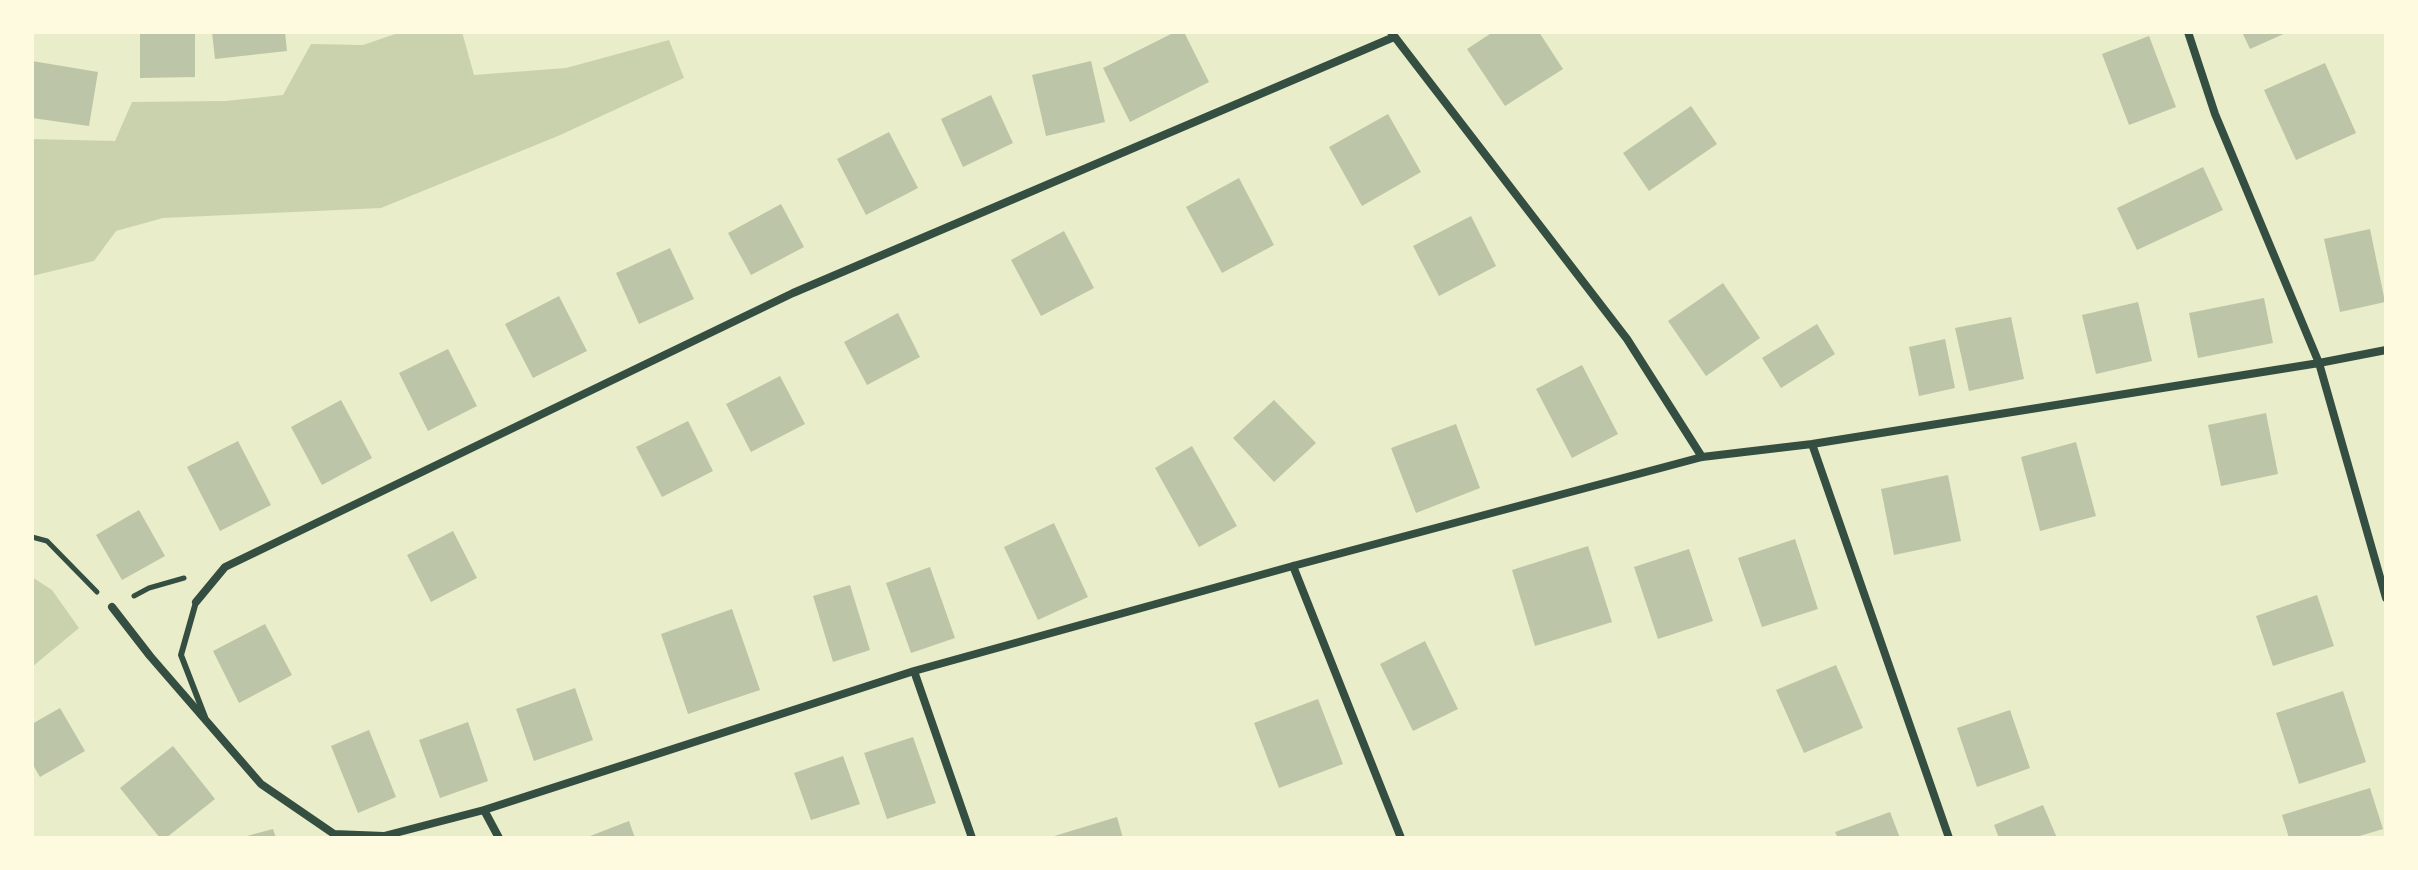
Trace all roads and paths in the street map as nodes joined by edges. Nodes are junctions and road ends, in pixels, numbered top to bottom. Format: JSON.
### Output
{"nodes":[{"id":1,"x":2188,"y":32,"type":"edge"},
{"id":2,"x":1392,"y":34,"type":"edge"},
{"id":3,"x":2386,"y":350,"type":"edge"},
{"id":4,"x":2319,"y":363,"type":"junction"},
{"id":5,"x":1812,"y":444,"type":"junction"},
{"id":6,"x":1702,"y":457,"type":"junction"},
{"id":7,"x":32,"y":537,"type":"edge"},
{"id":8,"x":1293,"y":566,"type":"junction"},
{"id":9,"x":2386,"y":598,"type":"edge"},
{"id":10,"x":196,"y":602,"type":"joint"},
{"id":11,"x":112,"y":607,"type":"joint"},
{"id":12,"x":914,"y":671,"type":"junction"},
{"id":13,"x":207,"y":720,"type":"junction"},
{"id":14,"x":484,"y":810,"type":"junction"},
{"id":15,"x":499,"y":838,"type":"edge"},
{"id":16,"x":972,"y":838,"type":"edge"},
{"id":17,"x":1401,"y":838,"type":"edge"},
{"id":18,"x":1949,"y":838,"type":"edge"}],
"edges":[{"from":1,"to":4,"type":"street"},
{"from":2,"to":6,"type":"street"},
{"from":2,"to":10,"type":"street"},
{"from":3,"to":4,"type":"street"},
{"from":4,"to":5,"type":"street"},
{"from":4,"to":9,"type":"street"},
{"from":5,"to":6,"type":"street"},
{"from":5,"to":18,"type":"street"},
{"from":6,"to":8,"type":"street"},
{"from":7,"to":11,"type":"path"},
{"from":8,"to":12,"type":"street"},
{"from":8,"to":17,"type":"street"},
{"from":10,"to":13,"type":"lane"},
{"from":11,"to":13,"type":"street"},
{"from":12,"to":14,"type":"street"},
{"from":12,"to":16,"type":"street"},
{"from":13,"to":14,"type":"street"},
{"from":14,"to":15,"type":"street"}]}
